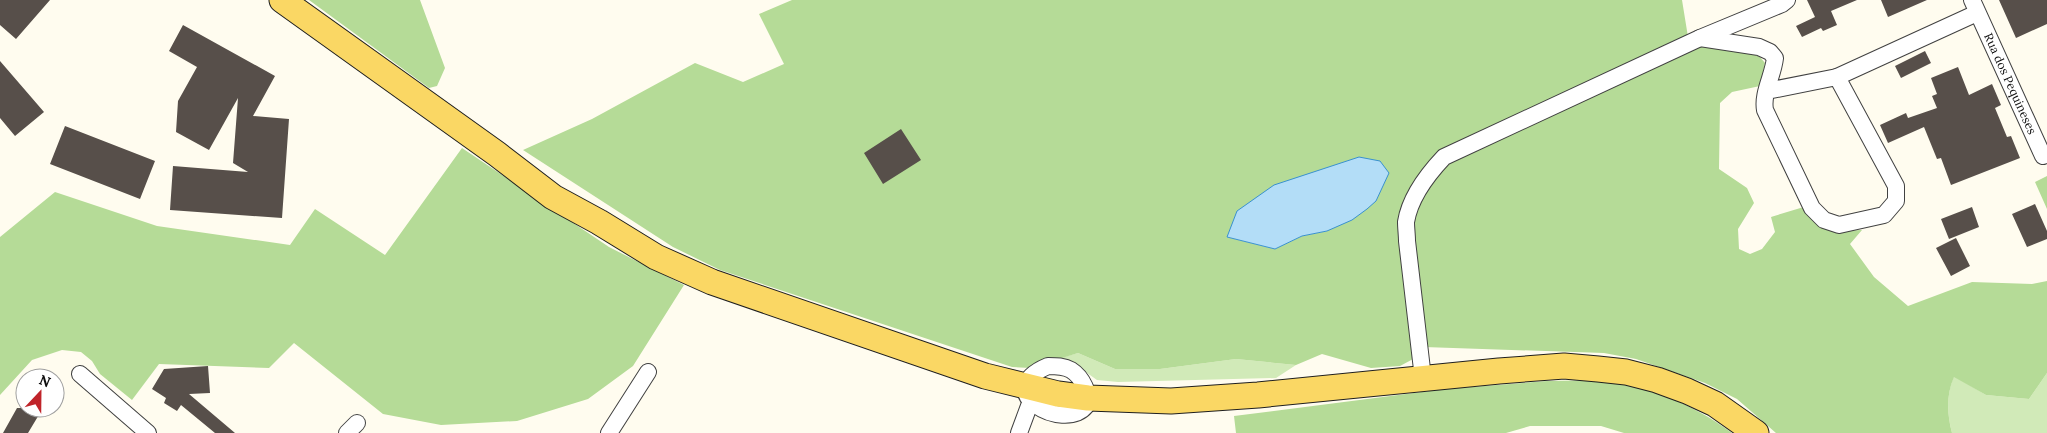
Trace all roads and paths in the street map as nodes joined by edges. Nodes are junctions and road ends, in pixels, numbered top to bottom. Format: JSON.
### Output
{"nodes":[{"id":1,"x":282,"y":0,"type":"edge"},
{"id":2,"x":1787,"y":0,"type":"edge"},
{"id":3,"x":1974,"y":6,"type":"edge"},
{"id":4,"x":1700,"y":38,"type":"junction"},
{"id":5,"x":1838,"y":78,"type":"junction"},
{"id":6,"x":1767,"y":91,"type":"junction"},
{"id":7,"x":2043,"y":156,"type":"dead end"},
{"id":8,"x":648,"y":372,"type":"dead end"},
{"id":9,"x":80,"y":374,"type":"dead end"},
{"id":10,"x":1423,"y":378,"type":"junction"},
{"id":11,"x":1033,"y":409,"type":"junction"},
{"id":12,"x":148,"y":433,"type":"edge"},
{"id":13,"x":608,"y":433,"type":"edge"},
{"id":14,"x":1019,"y":433,"type":"edge"},
{"id":15,"x":1756,"y":433,"type":"edge"}],
"edges":[{"from":1,"to":11,"type":"main road"},
{"from":2,"to":4,"type":"street"},
{"from":3,"to":5,"type":"street","name":"Rua dos Pequineses"},
{"from":3,"to":7,"type":"street","name":"Rua dos Pequineses"},
{"from":4,"to":6,"type":"street"},
{"from":4,"to":10,"type":"street"},
{"from":5,"to":6,"type":"street","name":"Rua dos Pequineses"},
{"from":5,"to":6,"type":"street"},
{"from":8,"to":13,"type":"street"},
{"from":9,"to":12,"type":"street"},
{"from":10,"to":11,"type":"main road"},
{"from":10,"to":15,"type":"main road"},
{"from":11,"to":14,"type":"street"}]}
